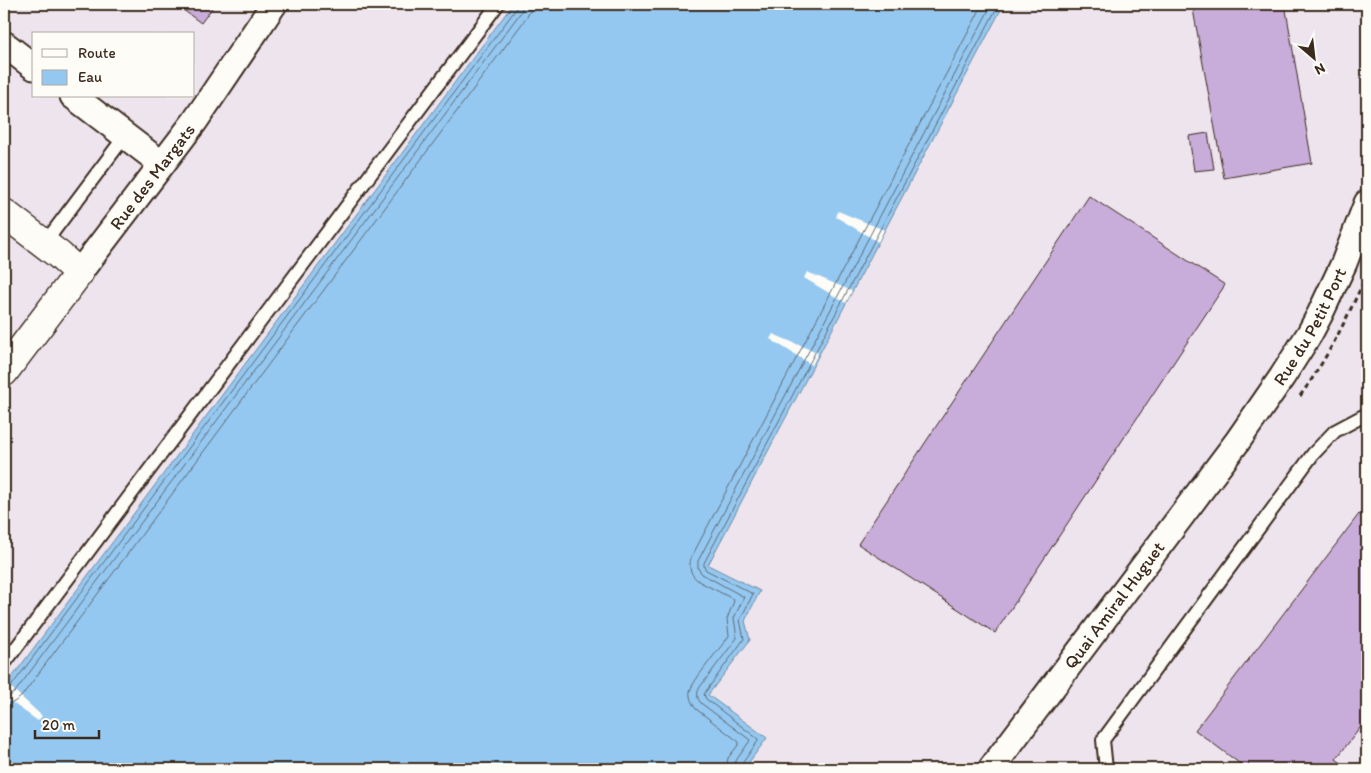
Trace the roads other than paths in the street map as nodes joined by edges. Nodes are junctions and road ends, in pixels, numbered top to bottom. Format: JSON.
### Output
{"nodes":[{"id":1,"x":274,"y":4,"type":"edge"},
{"id":2,"x":498,"y":4,"type":"edge"},
{"id":3,"x":4,"y":44,"type":"edge"},
{"id":4,"x":32,"y":65,"type":"edge"},
{"id":5,"x":76,"y":98,"type":"edge"},
{"id":6,"x":125,"y":136,"type":"junction"},
{"id":7,"x":162,"y":164,"type":"junction"},
{"id":8,"x":1367,"y":203,"type":"edge"},
{"id":9,"x":4,"y":213,"type":"edge"},
{"id":10,"x":44,"y":244,"type":"junction"},
{"id":11,"x":79,"y":272,"type":"junction"},
{"id":12,"x":4,"y":372,"type":"edge"},
{"id":13,"x":1367,"y":414,"type":"edge"},
{"id":14,"x":1237,"y":442,"type":"joint"},
{"id":15,"x":4,"y":664,"type":"edge"},
{"id":16,"x":991,"y":769,"type":"edge"},
{"id":17,"x":1106,"y":769,"type":"edge"}],
"edges":[{"from":1,"to":7,"type":"street","name":"Rue des Margats"},
{"from":2,"to":15,"type":"lane"},
{"from":3,"to":4,"type":"street"},
{"from":5,"to":6,"type":"street"},
{"from":6,"to":7,"type":"street"},
{"from":6,"to":10,"type":"lane"},
{"from":7,"to":11,"type":"street","name":"Rue des Margats"},
{"from":8,"to":14,"type":"street","name":"Rue du Petit Port"},
{"from":9,"to":10,"type":"main road"},
{"from":10,"to":11,"type":"main road"},
{"from":11,"to":12,"type":"main road"},
{"from":13,"to":17,"type":"lane"},
{"from":14,"to":16,"type":"street","name":"Quai Amiral Huguet"}]}
